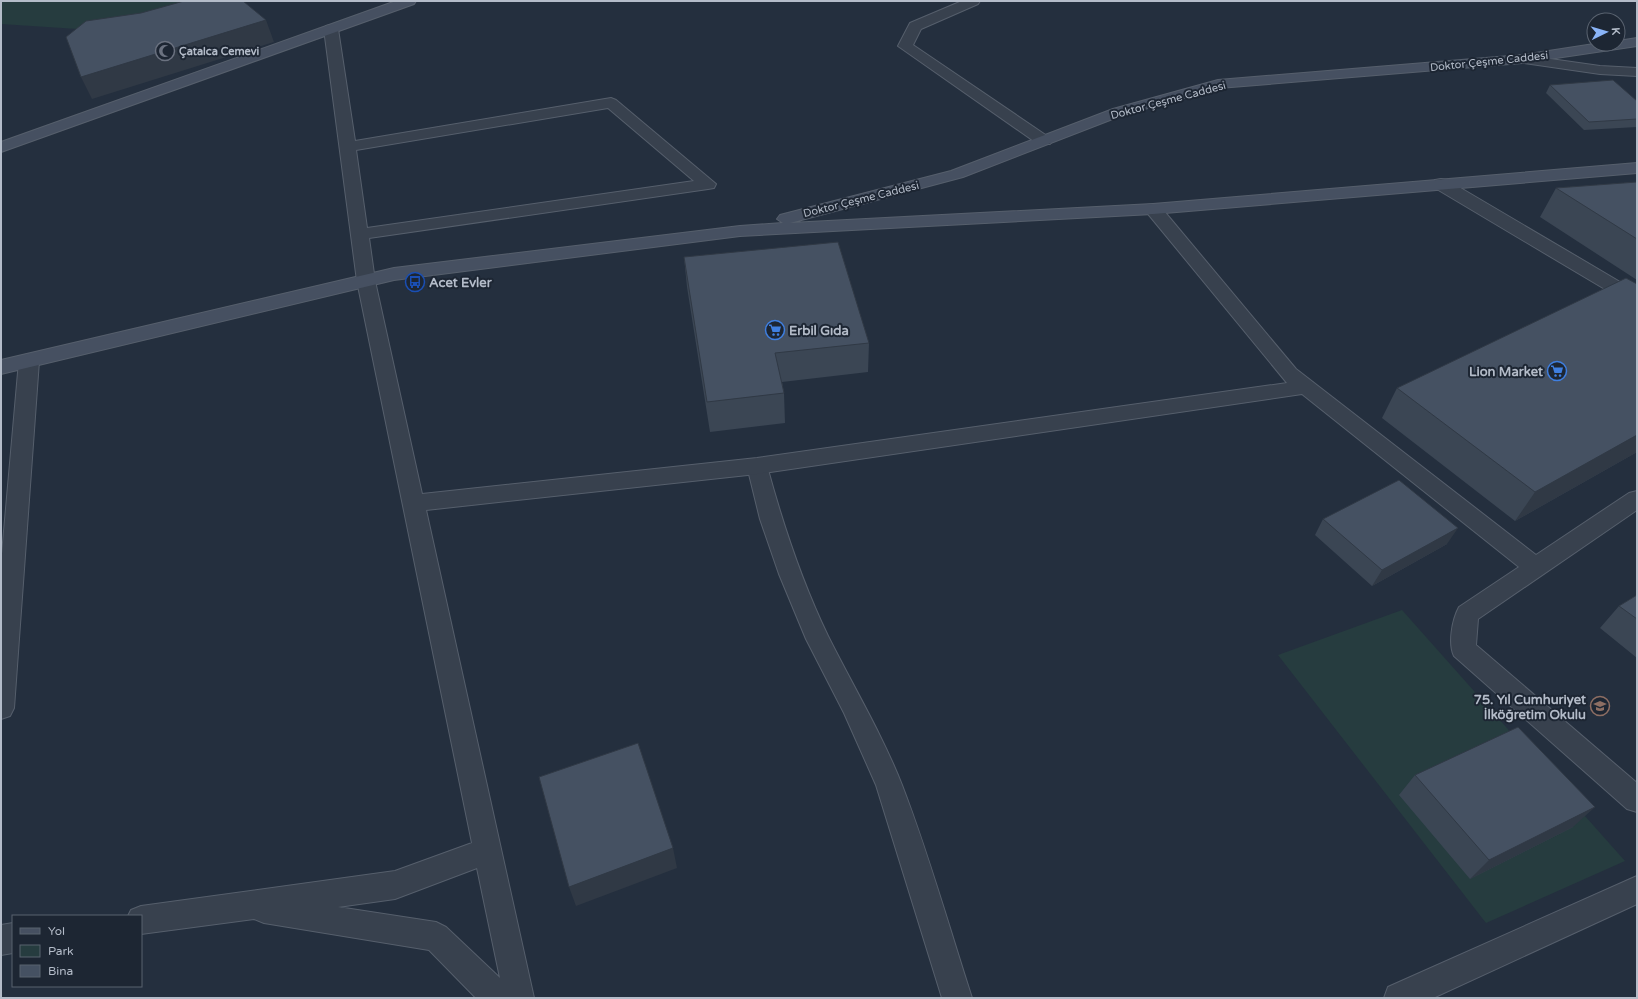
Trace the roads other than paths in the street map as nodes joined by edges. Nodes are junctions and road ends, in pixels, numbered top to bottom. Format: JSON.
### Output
{"nodes":[{"id":1,"x":409,"y":1,"type":"edge"},
{"id":2,"x":973,"y":1,"type":"edge"},
{"id":3,"x":331,"y":29,"type":"junction"},
{"id":4,"x":1637,"y":42,"type":"edge"},
{"id":5,"x":1522,"y":59,"type":"junction"},
{"id":6,"x":1637,"y":72,"type":"edge"},
{"id":7,"x":1044,"y":140,"type":"junction"},
{"id":8,"x":1,"y":147,"type":"edge"},
{"id":9,"x":347,"y":147,"type":"junction"},
{"id":10,"x":1637,"y":168,"type":"edge"},
{"id":11,"x":1441,"y":184,"type":"junction"},
{"id":12,"x":1153,"y":209,"type":"junction"},
{"id":13,"x":740,"y":231,"type":"junction"},
{"id":14,"x":359,"y":234,"type":"junction"},
{"id":15,"x":366,"y":281,"type":"junction"},
{"id":16,"x":1637,"y":300,"type":"edge"},
{"id":17,"x":29,"y":360,"type":"junction"},
{"id":18,"x":1,"y":367,"type":"edge"},
{"id":19,"x":1306,"y":387,"type":"junction"},
{"id":20,"x":757,"y":466,"type":"junction"},
{"id":21,"x":1636,"y":501,"type":"edge"},
{"id":22,"x":413,"y":503,"type":"junction"},
{"id":23,"x":1536,"y":568,"type":"junction"},
{"id":24,"x":1,"y":708,"type":"edge"},
{"id":25,"x":1637,"y":800,"type":"edge"},
{"id":26,"x":488,"y":851,"type":"junction"},
{"id":27,"x":1637,"y":890,"type":"edge"},
{"id":28,"x":241,"y":906,"type":"junction"},
{"id":29,"x":142,"y":920,"type":"edge"},
{"id":30,"x":12,"y":938,"type":"edge"},
{"id":31,"x":1,"y":940,"type":"edge"},
{"id":32,"x":498,"y":998,"type":"edge"},
{"id":33,"x":519,"y":998,"type":"edge"},
{"id":34,"x":958,"y":998,"type":"edge"},
{"id":35,"x":1399,"y":998,"type":"edge"}],
"edges":[{"from":1,"to":3,"type":"street"},
{"from":2,"to":7,"type":"street"},
{"from":3,"to":8,"type":"street"},
{"from":3,"to":9,"type":"street"},
{"from":4,"to":5,"type":"street","name":"Doktor Çeşme Caddesi"},
{"from":5,"to":6,"type":"street"},
{"from":5,"to":7,"type":"street","name":"Doktor Çeşme Caddesi"},
{"from":7,"to":13,"type":"street","name":"Doktor Çeşme Caddesi"},
{"from":9,"to":14,"type":"street"},
{"from":9,"to":14,"type":"street"},
{"from":10,"to":11,"type":"street"},
{"from":11,"to":12,"type":"street"},
{"from":11,"to":16,"type":"street"},
{"from":12,"to":13,"type":"street"},
{"from":12,"to":19,"type":"street"},
{"from":13,"to":15,"type":"street"},
{"from":14,"to":15,"type":"street"},
{"from":15,"to":17,"type":"street"},
{"from":15,"to":22,"type":"street"},
{"from":17,"to":18,"type":"street"},
{"from":17,"to":24,"type":"street"},
{"from":19,"to":20,"type":"street"},
{"from":19,"to":23,"type":"street"},
{"from":20,"to":22,"type":"street"},
{"from":20,"to":34,"type":"lane"},
{"from":21,"to":23,"type":"street"},
{"from":22,"to":26,"type":"street"},
{"from":23,"to":25,"type":"street"},
{"from":26,"to":28,"type":"street"},
{"from":26,"to":33,"type":"street"},
{"from":27,"to":35,"type":"street"},
{"from":28,"to":29,"type":"street"},
{"from":28,"to":32,"type":"street"},
{"from":30,"to":31,"type":"street"}]}
